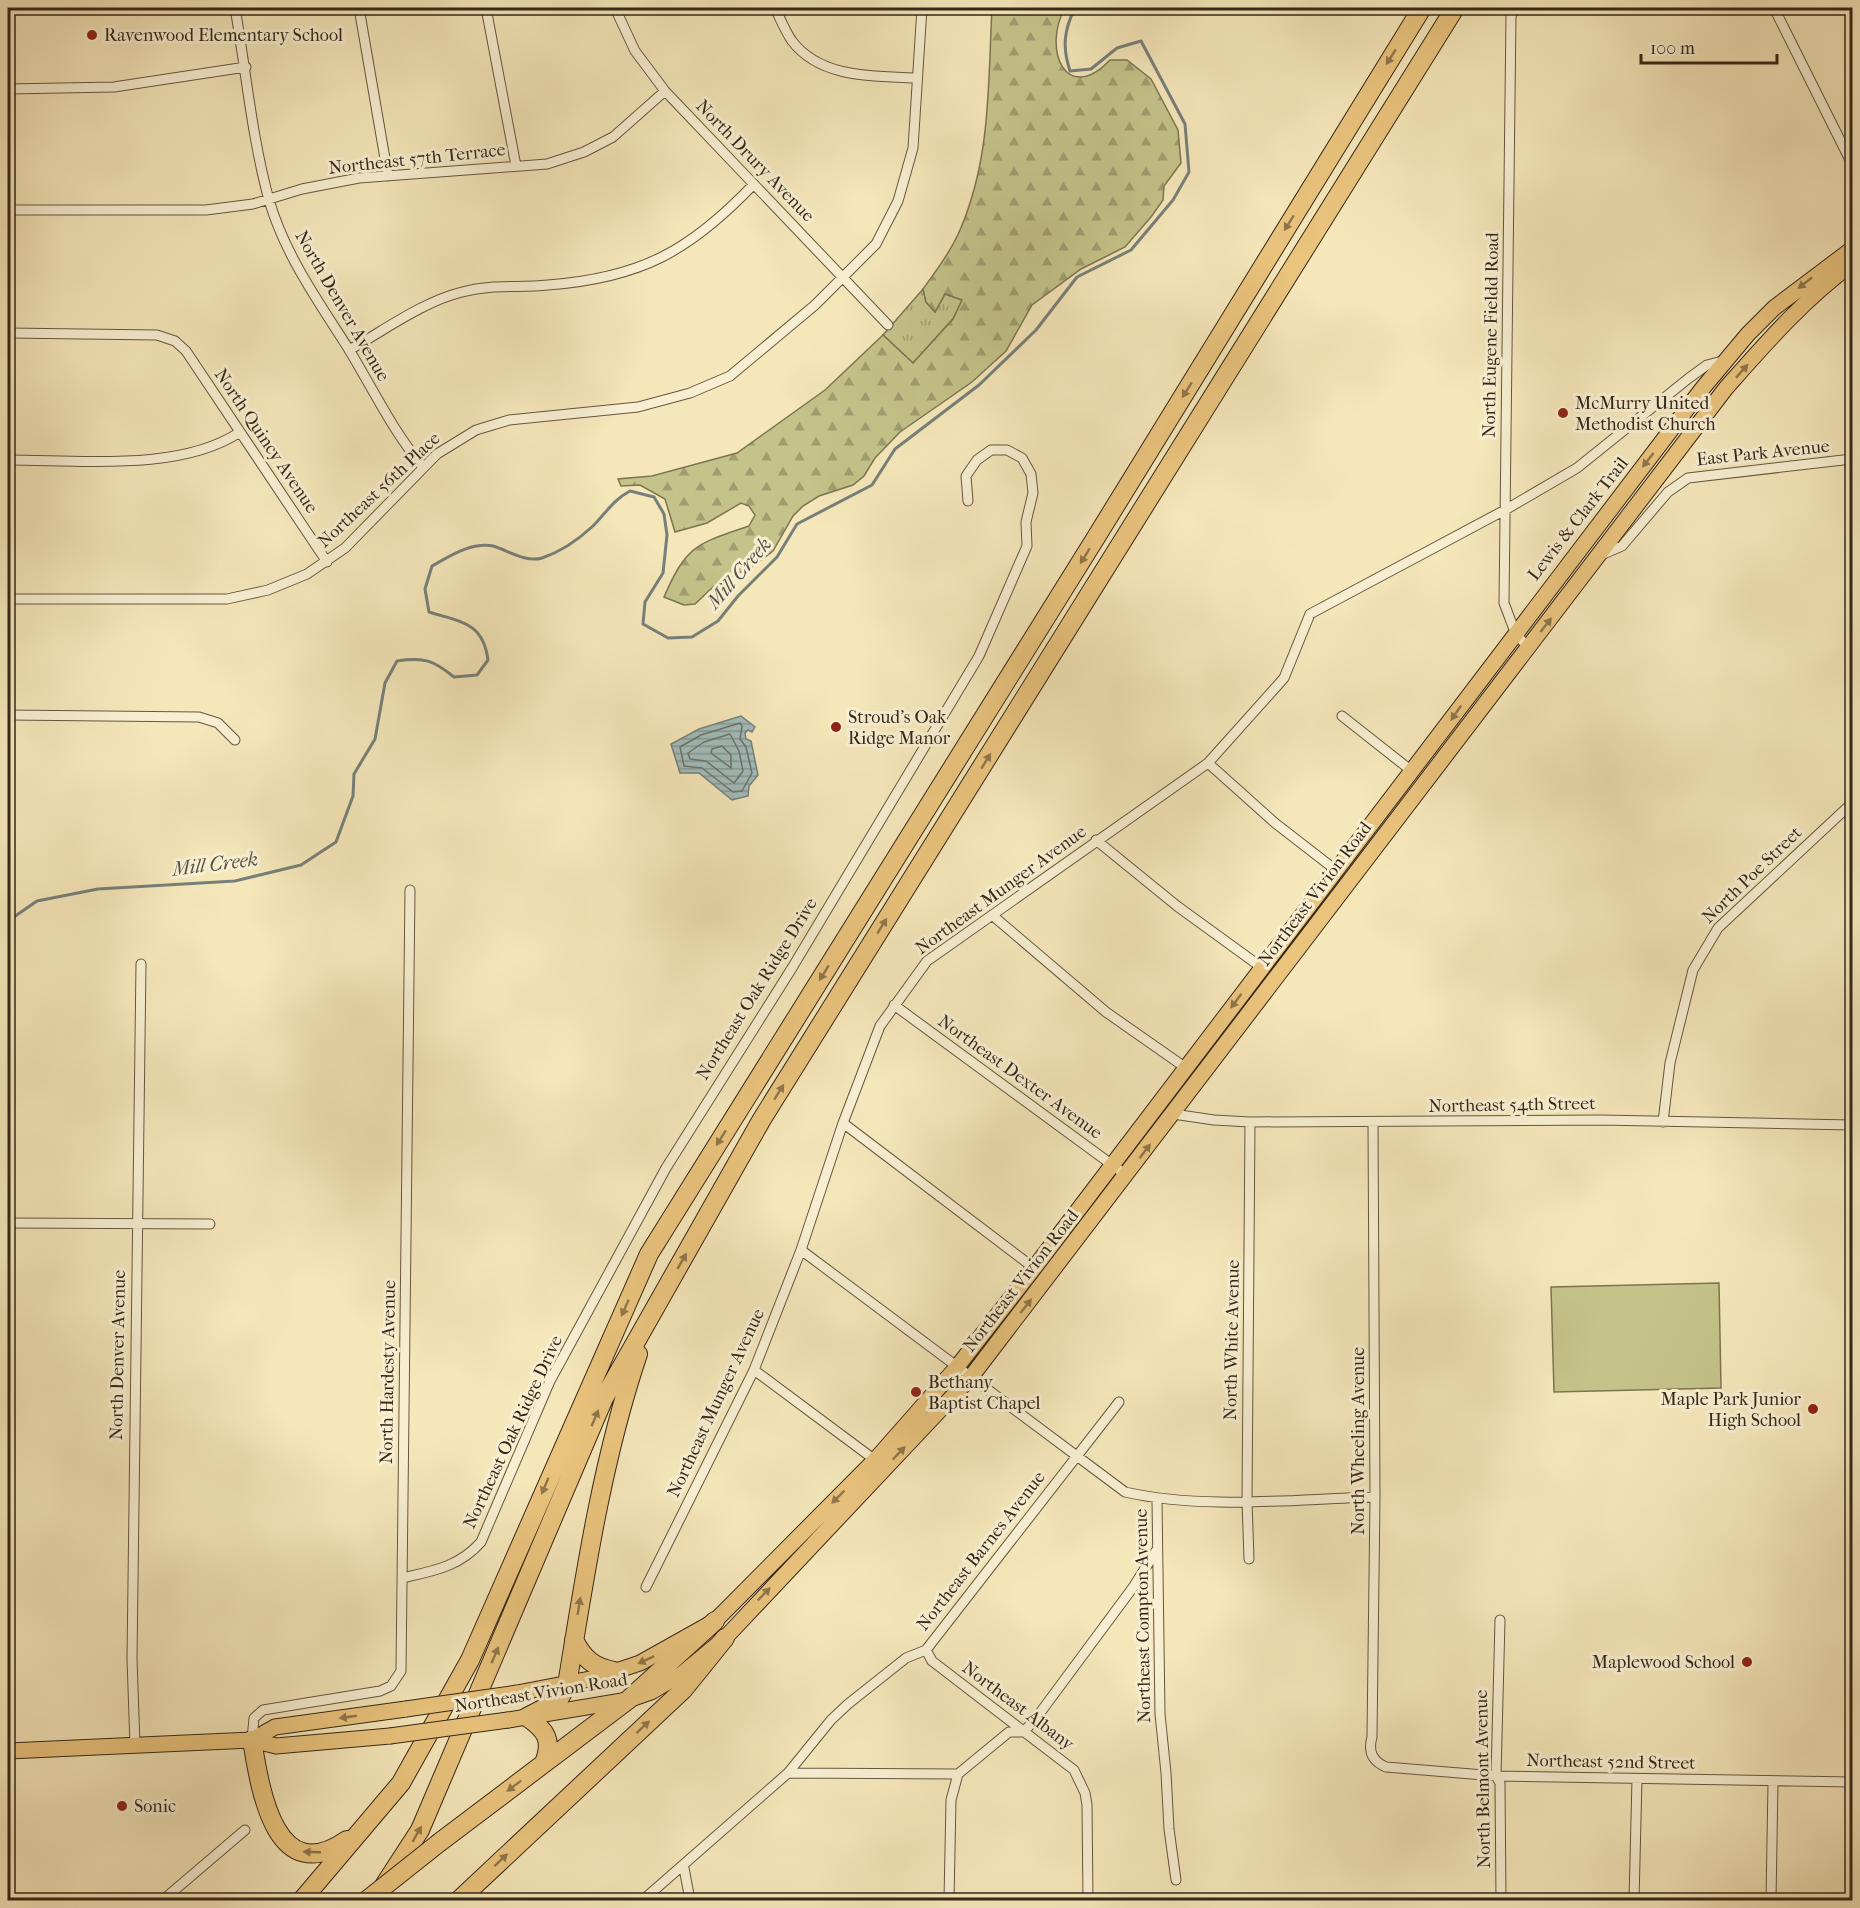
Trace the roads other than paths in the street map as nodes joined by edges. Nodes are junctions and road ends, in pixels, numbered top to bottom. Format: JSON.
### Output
{"nodes":[{"id":1,"x":235,"y":8,"type":"edge"},
{"id":2,"x":359,"y":8,"type":"edge"},
{"id":3,"x":486,"y":8,"type":"edge"},
{"id":4,"x":615,"y":8,"type":"edge"},
{"id":5,"x":775,"y":8,"type":"edge"},
{"id":6,"x":922,"y":8,"type":"edge"},
{"id":7,"x":1422,"y":8,"type":"edge"},
{"id":8,"x":1455,"y":8,"type":"edge"},
{"id":9,"x":1774,"y":8,"type":"edge"},
{"id":10,"x":1514,"y":11,"type":"edge"},
{"id":11,"x":246,"y":67,"type":"junction"},
{"id":12,"x":917,"y":78,"type":"junction"},
{"id":13,"x":8,"y":89,"type":"edge"},
{"id":14,"x":665,"y":91,"type":"junction"},
{"id":15,"x":1852,"y":164,"type":"edge"},
{"id":16,"x":516,"y":166,"type":"junction"},
{"id":17,"x":388,"y":176,"type":"junction"},
{"id":18,"x":754,"y":184,"type":"junction"},
{"id":19,"x":269,"y":201,"type":"junction"},
{"id":20,"x":8,"y":210,"type":"edge"},
{"id":21,"x":1852,"y":249,"type":"edge"},
{"id":22,"x":1852,"y":264,"type":"edge"},
{"id":23,"x":840,"y":278,"type":"junction"},
{"id":24,"x":888,"y":325,"type":"dead end"},
{"id":25,"x":8,"y":333,"type":"edge"},
{"id":26,"x":349,"y":350,"type":"junction"},
{"id":27,"x":1726,"y":360,"type":"junction"},
{"id":28,"x":240,"y":432,"type":"junction"},
{"id":29,"x":1852,"y":459,"type":"edge"},
{"id":30,"x":8,"y":460,"type":"edge"},
{"id":31,"x":423,"y":467,"type":"junction"},
{"id":32,"x":968,"y":501,"type":"dead end"},
{"id":33,"x":1505,"y":510,"type":"junction"},
{"id":34,"x":1599,"y":556,"type":"junction"},
{"id":35,"x":327,"y":562,"type":"junction"},
{"id":36,"x":8,"y":599,"type":"edge"},
{"id":37,"x":1515,"y":632,"type":"junction"},
{"id":38,"x":1528,"y":648,"type":"junction"},
{"id":39,"x":1490,"y":665,"type":"joint"},
{"id":40,"x":1510,"y":671,"type":"joint"},
{"id":41,"x":8,"y":715,"type":"edge"},
{"id":42,"x":1342,"y":716,"type":"dead end"},
{"id":43,"x":235,"y":740,"type":"dead end"},
{"id":44,"x":1208,"y":764,"type":"junction"},
{"id":45,"x":1413,"y":772,"type":"junction"},
{"id":46,"x":1852,"y":803,"type":"edge"},
{"id":47,"x":1096,"y":840,"type":"junction"},
{"id":48,"x":1337,"y":871,"type":"junction"},
{"id":49,"x":410,"y":890,"type":"dead end"},
{"id":50,"x":992,"y":915,"type":"junction"},
{"id":51,"x":141,"y":964,"type":"dead end"},
{"id":52,"x":1261,"y":967,"type":"junction"},
{"id":53,"x":894,"y":1005,"type":"junction"},
{"id":54,"x":1186,"y":1068,"type":"junction"},
{"id":55,"x":1173,"y":1114,"type":"junction"},
{"id":56,"x":1250,"y":1122,"type":"junction"},
{"id":57,"x":1373,"y":1122,"type":"junction"},
{"id":58,"x":1663,"y":1122,"type":"junction"},
{"id":59,"x":843,"y":1123,"type":"junction"},
{"id":60,"x":1852,"y":1125,"type":"edge"},
{"id":61,"x":1111,"y":1165,"type":"junction"},
{"id":62,"x":1126,"y":1176,"type":"junction"},
{"id":63,"x":8,"y":1223,"type":"edge"},
{"id":64,"x":136,"y":1224,"type":"junction"},
{"id":65,"x":210,"y":1224,"type":"dead end"},
{"id":66,"x":801,"y":1250,"type":"junction"},
{"id":67,"x":1034,"y":1268,"type":"junction"},
{"id":68,"x":653,"y":1312,"type":"junction"},
{"id":69,"x":957,"y":1367,"type":"junction"},
{"id":70,"x":754,"y":1370,"type":"junction"},
{"id":71,"x":971,"y":1377,"type":"junction"},
{"id":72,"x":1119,"y":1401,"type":"dead end"},
{"id":73,"x":1076,"y":1456,"type":"junction"},
{"id":74,"x":875,"y":1460,"type":"junction"},
{"id":75,"x":1375,"y":1497,"type":"junction"},
{"id":76,"x":1157,"y":1500,"type":"junction"},
{"id":77,"x":1246,"y":1501,"type":"junction"},
{"id":78,"x":1156,"y":1551,"type":"junction"},
{"id":79,"x":1249,"y":1559,"type":"dead end"},
{"id":80,"x":402,"y":1578,"type":"junction"},
{"id":81,"x":646,"y":1587,"type":"dead end"},
{"id":82,"x":1500,"y":1620,"type":"dead end"},
{"id":83,"x":715,"y":1621,"type":"junction"},
{"id":84,"x":725,"y":1638,"type":"junction"},
{"id":85,"x":574,"y":1640,"type":"junction"},
{"id":86,"x":926,"y":1650,"type":"junction"},
{"id":87,"x":614,"y":1671,"type":"junction"},
{"id":88,"x":567,"y":1684,"type":"junction"},
{"id":89,"x":628,"y":1700,"type":"junction"},
{"id":90,"x":527,"y":1717,"type":"junction"},
{"id":91,"x":1023,"y":1732,"type":"junction"},
{"id":92,"x":252,"y":1740,"type":"junction"},
{"id":93,"x":135,"y":1745,"type":"junction"},
{"id":94,"x":8,"y":1751,"type":"edge"},
{"id":95,"x":1373,"y":1758,"type":"joint"},
{"id":96,"x":544,"y":1763,"type":"junction"},
{"id":97,"x":788,"y":1773,"type":"junction"},
{"id":98,"x":958,"y":1774,"type":"junction"},
{"id":99,"x":1496,"y":1776,"type":"junction"},
{"id":100,"x":1637,"y":1779,"type":"junction"},
{"id":101,"x":1852,"y":1782,"type":"edge"},
{"id":102,"x":1773,"y":1783,"type":"junction"},
{"id":103,"x":363,"y":1829,"type":"junction"},
{"id":104,"x":245,"y":1830,"type":"dead end"},
{"id":105,"x":684,"y":1868,"type":"junction"},
{"id":106,"x":1176,"y":1880,"type":"dead end"},
{"id":107,"x":163,"y":1900,"type":"edge"},
{"id":108,"x":302,"y":1900,"type":"edge"},
{"id":109,"x":367,"y":1900,"type":"edge"},
{"id":110,"x":374,"y":1900,"type":"edge"},
{"id":111,"x":459,"y":1900,"type":"edge"},
{"id":112,"x":643,"y":1900,"type":"edge"},
{"id":113,"x":690,"y":1900,"type":"edge"},
{"id":114,"x":949,"y":1900,"type":"edge"},
{"id":115,"x":1088,"y":1900,"type":"edge"},
{"id":116,"x":1501,"y":1900,"type":"edge"},
{"id":117,"x":1634,"y":1900,"type":"edge"},
{"id":118,"x":1771,"y":1900,"type":"edge"}],
"edges":[{"from":1,"to":11,"type":"street","name":"North Denver Avenue"},
{"from":2,"to":17,"type":"street"},
{"from":3,"to":16,"type":"street"},
{"from":4,"to":14,"type":"street","name":"North Drury Avenue"},
{"from":5,"to":12,"type":"street"},
{"from":6,"to":12,"type":"street","name":"Northeast 56th Place"},
{"from":7,"to":103,"type":"highway","one_way":true},
{"from":68,"to":8,"type":"highway","one_way":true},
{"from":9,"to":15,"type":"street"},
{"from":10,"to":33,"type":"street","name":"North Eugene Fieldd Road"},
{"from":11,"to":13,"type":"street"},
{"from":11,"to":19,"type":"street","name":"North Denver Avenue"},
{"from":12,"to":23,"type":"street","name":"Northeast 56th Place"},
{"from":14,"to":16,"type":"street","name":"Northeast 57th Terrace"},
{"from":14,"to":18,"type":"street","name":"North Drury Avenue"},
{"from":16,"to":17,"type":"street","name":"Northeast 57th Terrace"},
{"from":17,"to":19,"type":"street","name":"Northeast 57th Terrace"},
{"from":18,"to":23,"type":"street","name":"North Drury Avenue"},
{"from":18,"to":26,"type":"street"},
{"from":19,"to":20,"type":"street","name":"Northeast 57th Terrace"},
{"from":19,"to":26,"type":"street","name":"North Denver Avenue"},
{"from":21,"to":27,"type":"main road","name":"Lewis & Clark Trail","one_way":true},
{"from":34,"to":22,"type":"main road","name":"Lewis & Clark Trail","one_way":true},
{"from":23,"to":24,"type":"street","name":"North Drury Avenue"},
{"from":23,"to":31,"type":"street","name":"Northeast 56th Place"},
{"from":25,"to":28,"type":"street","name":"North Quincy Avenue"},
{"from":26,"to":31,"type":"street","name":"North Denver Avenue"},
{"from":27,"to":33,"type":"street","name":"Northeast Munger Avenue"},
{"from":27,"to":37,"type":"main road","name":"Lewis & Clark Trail","one_way":true},
{"from":28,"to":30,"type":"street"},
{"from":28,"to":35,"type":"street","name":"North Quincy Avenue"},
{"from":29,"to":34,"type":"street","name":"East Park Avenue"},
{"from":31,"to":35,"type":"street","name":"Northeast 56th Place"},
{"from":32,"to":80,"type":"street","name":"Northeast Oak Ridge Drive"},
{"from":33,"to":37,"type":"street","name":"North Eugene Fieldd Road"},
{"from":33,"to":44,"type":"street","name":"Northeast Munger Avenue"},
{"from":38,"to":34,"type":"main road","name":"Lewis & Clark Trail","one_way":true},
{"from":35,"to":36,"type":"street","name":"Northeast 56th Place"},
{"from":37,"to":38,"type":"street","name":"North Eugene Fieldd Road"},
{"from":37,"to":39,"type":"main road","name":"Lewis & Clark Trail"},
{"from":38,"to":40,"type":"main road","name":"Lewis & Clark Trail"},
{"from":39,"to":45,"type":"main road","name":"Northeast Vivion Road","one_way":true},
{"from":40,"to":55,"type":"main road","name":"Northeast Vivion Road"},
{"from":41,"to":43,"type":"street"},
{"from":42,"to":45,"type":"street"},
{"from":44,"to":47,"type":"street","name":"Northeast Munger Avenue"},
{"from":44,"to":48,"type":"street"},
{"from":45,"to":48,"type":"main road","name":"Northeast Vivion Road"},
{"from":46,"to":58,"type":"street","name":"North Poe Street"},
{"from":47,"to":50,"type":"street","name":"Northeast Munger Avenue"},
{"from":47,"to":52,"type":"street"},
{"from":48,"to":52,"type":"main road","name":"Northeast Vivion Road"},
{"from":49,"to":80,"type":"street","name":"North Hardesty Avenue"},
{"from":50,"to":53,"type":"street","name":"Northeast Munger Avenue"},
{"from":50,"to":54,"type":"street"},
{"from":51,"to":64,"type":"street","name":"North Denver Avenue"},
{"from":52,"to":54,"type":"main road","name":"Northeast Vivion Road","one_way":true},
{"from":53,"to":59,"type":"street","name":"Northeast Munger Avenue"},
{"from":53,"to":61,"type":"street","name":"Northeast Dexter Avenue"},
{"from":54,"to":61,"type":"main road","name":"Northeast Vivion Road"},
{"from":55,"to":56,"type":"street","name":"Northeast 54th Street"},
{"from":62,"to":55,"type":"main road","name":"Northeast Vivion Road","one_way":true},
{"from":56,"to":57,"type":"street","name":"Northeast 54th Street"},
{"from":56,"to":77,"type":"street","name":"North White Avenue"},
{"from":57,"to":58,"type":"street","name":"Northeast 54th Street"},
{"from":57,"to":75,"type":"street","name":"North Wheeling Avenue"},
{"from":58,"to":60,"type":"street","name":"Northeast 54th Street"},
{"from":59,"to":66,"type":"street","name":"Northeast Munger Avenue"},
{"from":59,"to":67,"type":"street"},
{"from":61,"to":62,"type":"street","name":"Northeast Dexter Avenue"},
{"from":61,"to":67,"type":"main road","name":"Northeast Vivion Road"},
{"from":71,"to":62,"type":"main road","name":"Northeast Vivion Road","one_way":true},
{"from":63,"to":64,"type":"street"},
{"from":64,"to":65,"type":"street"},
{"from":64,"to":93,"type":"street","name":"North Denver Avenue"},
{"from":66,"to":69,"type":"street","name":"Northeast Compton Avenue"},
{"from":66,"to":70,"type":"street","name":"Northeast Munger Avenue"},
{"from":67,"to":69,"type":"main road","name":"Northeast Vivion Road"},
{"from":85,"to":68,"type":"highway","one_way":true},
{"from":110,"to":68,"type":"highway","one_way":true},
{"from":69,"to":71,"type":"street","name":"Northeast Compton Avenue"},
{"from":69,"to":74,"type":"main road","name":"Northeast Vivion Road"},
{"from":70,"to":74,"type":"street"},
{"from":70,"to":81,"type":"street","name":"Northeast Munger Avenue"},
{"from":71,"to":73,"type":"street","name":"Northeast Compton Avenue"},
{"from":84,"to":71,"type":"main road","name":"Northeast Vivion Road","one_way":true},
{"from":72,"to":73,"type":"street","name":"Northeast Barnes Avenue"},
{"from":73,"to":76,"type":"street","name":"Northeast Compton Avenue"},
{"from":73,"to":86,"type":"street","name":"Northeast Barnes Avenue"},
{"from":74,"to":83,"type":"main road","name":"Northeast Vivion Road","one_way":true},
{"from":75,"to":77,"type":"street"},
{"from":75,"to":95,"type":"street","name":"North Wheeling Avenue"},
{"from":76,"to":77,"type":"street"},
{"from":76,"to":78,"type":"street","name":"Northeast Compton Avenue"},
{"from":77,"to":79,"type":"street","name":"North White Avenue"},
{"from":78,"to":91,"type":"street"},
{"from":78,"to":106,"type":"street","name":"Northeast Compton Avenue"},
{"from":80,"to":92,"type":"street","name":"North Hardesty Avenue"},
{"from":82,"to":99,"type":"street","name":"North Belmont Avenue"},
{"from":83,"to":87,"type":"main road","name":"Northeast Vivion Road","one_way":true},
{"from":83,"to":89,"type":"highway"},
{"from":84,"to":89,"type":"main road","name":"Northeast Vivion Road"},
{"from":111,"to":84,"type":"highway","one_way":true},
{"from":85,"to":87,"type":"highway"},
{"from":85,"to":88,"type":"highway"},
{"from":86,"to":91,"type":"street","name":"Northeast Albany"},
{"from":86,"to":97,"type":"street","name":"Northeast Barnes Avenue"},
{"from":87,"to":88,"type":"main road","name":"Northeast Vivion Road"},
{"from":88,"to":90,"type":"highway"},
{"from":88,"to":92,"type":"main road","name":"Northeast Vivion Road","one_way":true,"bridge":true},
{"from":89,"to":90,"type":"main road","name":"Northeast Vivion Road"},
{"from":89,"to":96,"type":"highway"},
{"from":90,"to":92,"type":"main road","name":"Northeast Vivion Road","bridge":true},
{"from":90,"to":96,"type":"highway"},
{"from":91,"to":98,"type":"street"},
{"from":91,"to":115,"type":"street","name":"Northeast Albany"},
{"from":92,"to":93,"type":"main road","name":"Northeast Vivion Road"},
{"from":103,"to":92,"type":"highway","one_way":true},
{"from":93,"to":94,"type":"main road","name":"Northeast Vivion Road"},
{"from":95,"to":99,"type":"street","name":"Northeast 52nd Street"},
{"from":96,"to":109,"type":"highway","one_way":true,"bridge":true},
{"from":97,"to":98,"type":"street"},
{"from":97,"to":105,"type":"street","name":"Northeast Barnes Avenue"},
{"from":98,"to":114,"type":"street"},
{"from":99,"to":100,"type":"street","name":"Northeast 52nd Street"},
{"from":99,"to":116,"type":"street","name":"North Belmont Avenue"},
{"from":100,"to":102,"type":"street","name":"Northeast 52nd Street"},
{"from":100,"to":117,"type":"street"},
{"from":101,"to":102,"type":"street","name":"Northeast 52nd Street"},
{"from":102,"to":118,"type":"street"},
{"from":103,"to":108,"type":"highway"},
{"from":104,"to":107,"type":"street"},
{"from":105,"to":112,"type":"street","name":"Northeast Barnes Avenue"},
{"from":105,"to":113,"type":"street"}]}
